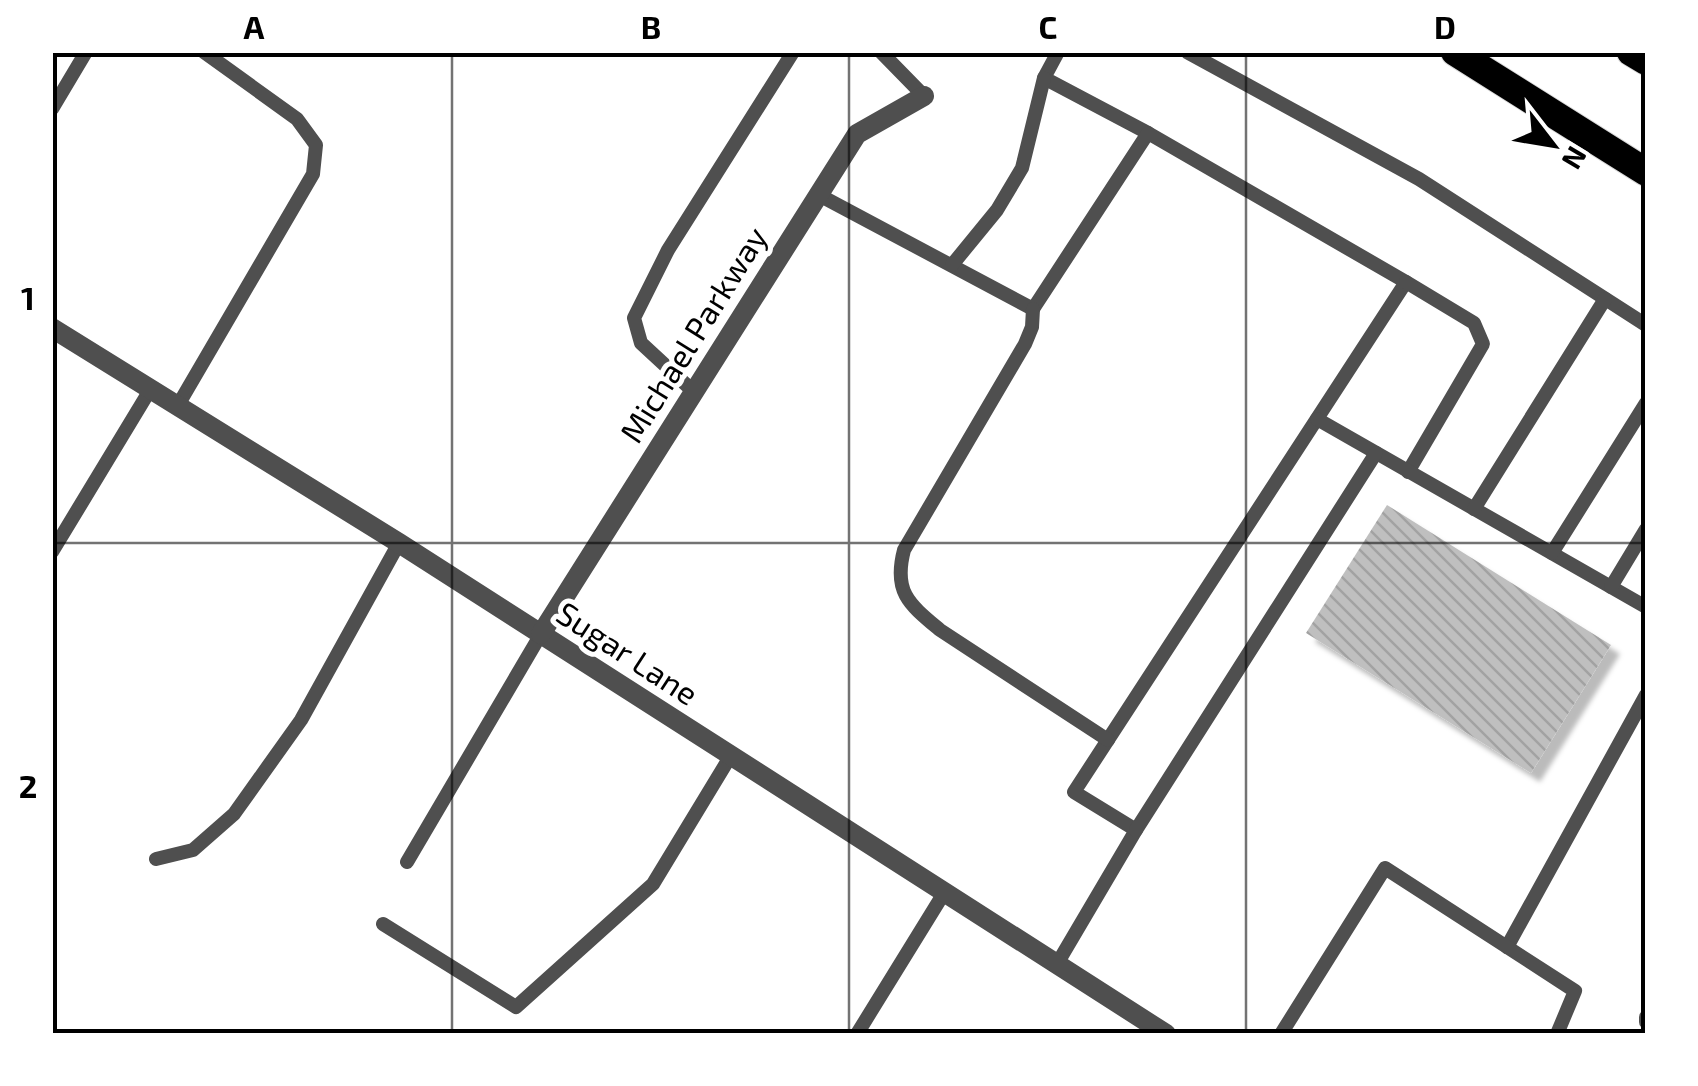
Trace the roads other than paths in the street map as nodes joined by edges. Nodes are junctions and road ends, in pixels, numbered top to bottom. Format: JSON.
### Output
{"nodes":[{"id":1,"x":86,"y":52,"type":"edge"},
{"id":2,"x":204,"y":52,"type":"edge"},
{"id":3,"x":793,"y":52,"type":"edge"},
{"id":4,"x":881,"y":52,"type":"edge"},
{"id":5,"x":1058,"y":52,"type":"edge"},
{"id":6,"x":1187,"y":52,"type":"edge"},
{"id":7,"x":1455,"y":52,"type":"edge"},
{"id":8,"x":1631,"y":52,"type":"edge"},
{"id":9,"x":1646,"y":62,"type":"edge"},
{"id":10,"x":1044,"y":78,"type":"junction"},
{"id":11,"x":924,"y":96,"type":"joint"},
{"id":12,"x":52,"y":108,"type":"edge"},
{"id":13,"x":1148,"y":133,"type":"junction"},
{"id":14,"x":1646,"y":172,"type":"edge"},
{"id":15,"x":819,"y":194,"type":"junction"},
{"id":16,"x":952,"y":266,"type":"junction"},
{"id":17,"x":1406,"y":282,"type":"junction"},
{"id":18,"x":1606,"y":299,"type":"junction"},
{"id":19,"x":1033,"y":309,"type":"junction"},
{"id":20,"x":1646,"y":324,"type":"edge"},
{"id":21,"x":52,"y":328,"type":"edge"},
{"id":22,"x":150,"y":390,"type":"junction"},
{"id":23,"x":694,"y":392,"type":"junction"},
{"id":24,"x":1646,"y":403,"type":"edge"},
{"id":25,"x":177,"y":407,"type":"junction"},
{"id":26,"x":1317,"y":419,"type":"junction"},
{"id":27,"x":1376,"y":453,"type":"junction"},
{"id":28,"x":1408,"y":472,"type":"junction"},
{"id":29,"x":1474,"y":509,"type":"junction"},
{"id":30,"x":1646,"y":530,"type":"edge"},
{"id":31,"x":399,"y":544,"type":"junction"},
{"id":32,"x":52,"y":552,"type":"edge"},
{"id":33,"x":1552,"y":553,"type":"junction"},
{"id":34,"x":1611,"y":587,"type":"junction"},
{"id":35,"x":1646,"y":607,"type":"edge"},
{"id":36,"x":541,"y":634,"type":"junction"},
{"id":37,"x":1646,"y":695,"type":"edge"},
{"id":38,"x":1108,"y":740,"type":"junction"},
{"id":39,"x":730,"y":757,"type":"junction"},
{"id":40,"x":1136,"y":830,"type":"junction"},
{"id":41,"x":156,"y":858,"type":"dead end"},
{"id":42,"x":407,"y":862,"type":"dead end"},
{"id":43,"x":944,"y":893,"type":"junction"},
{"id":44,"x":383,"y":924,"type":"dead end"},
{"id":45,"x":1507,"y":947,"type":"junction"},
{"id":46,"x":1057,"y":964,"type":"junction"},
{"id":47,"x":857,"y":1034,"type":"edge"},
{"id":48,"x":1166,"y":1034,"type":"edge"},
{"id":49,"x":1281,"y":1034,"type":"edge"},
{"id":50,"x":1556,"y":1034,"type":"edge"}],
"edges":[{"from":1,"to":12,"type":"lane"},
{"from":2,"to":25,"type":"lane"},
{"from":3,"to":23,"type":"lane"},
{"from":4,"to":11,"type":"lane"},
{"from":5,"to":10,"type":"lane"},
{"from":6,"to":18,"type":"lane"},
{"from":7,"to":14,"type":"highway"},
{"from":8,"to":9,"type":"highway"},
{"from":10,"to":13,"type":"lane"},
{"from":10,"to":16,"type":"lane"},
{"from":11,"to":15,"type":"street","name":"Michael Parkway"},
{"from":13,"to":17,"type":"lane"},
{"from":13,"to":19,"type":"lane"},
{"from":15,"to":16,"type":"lane"},
{"from":15,"to":23,"type":"street","name":"Michael Parkway"},
{"from":16,"to":19,"type":"lane"},
{"from":17,"to":26,"type":"lane"},
{"from":17,"to":28,"type":"lane"},
{"from":18,"to":20,"type":"lane"},
{"from":18,"to":29,"type":"lane"},
{"from":19,"to":38,"type":"lane"},
{"from":21,"to":22,"type":"street","name":"Sugar Lane"},
{"from":22,"to":25,"type":"street","name":"Sugar Lane"},
{"from":22,"to":32,"type":"lane"},
{"from":23,"to":36,"type":"street","name":"Michael Parkway"},
{"from":24,"to":33,"type":"lane"},
{"from":25,"to":31,"type":"street","name":"Sugar Lane"},
{"from":26,"to":27,"type":"lane"},
{"from":26,"to":38,"type":"lane"},
{"from":27,"to":28,"type":"lane"},
{"from":27,"to":40,"type":"lane"},
{"from":28,"to":29,"type":"lane"},
{"from":29,"to":33,"type":"lane"},
{"from":30,"to":34,"type":"lane"},
{"from":31,"to":36,"type":"street","name":"Sugar Lane"},
{"from":31,"to":41,"type":"lane"},
{"from":33,"to":34,"type":"lane"},
{"from":34,"to":35,"type":"lane"},
{"from":36,"to":39,"type":"street","name":"Sugar Lane"},
{"from":36,"to":42,"type":"lane"},
{"from":37,"to":45,"type":"lane"},
{"from":38,"to":40,"type":"lane"},
{"from":39,"to":43,"type":"street","name":"Sugar Lane"},
{"from":39,"to":44,"type":"lane"},
{"from":40,"to":46,"type":"lane"},
{"from":43,"to":46,"type":"street","name":"Sugar Lane"},
{"from":43,"to":47,"type":"lane"},
{"from":45,"to":49,"type":"lane"},
{"from":45,"to":50,"type":"lane"},
{"from":46,"to":48,"type":"street","name":"Sugar Lane"}]}
